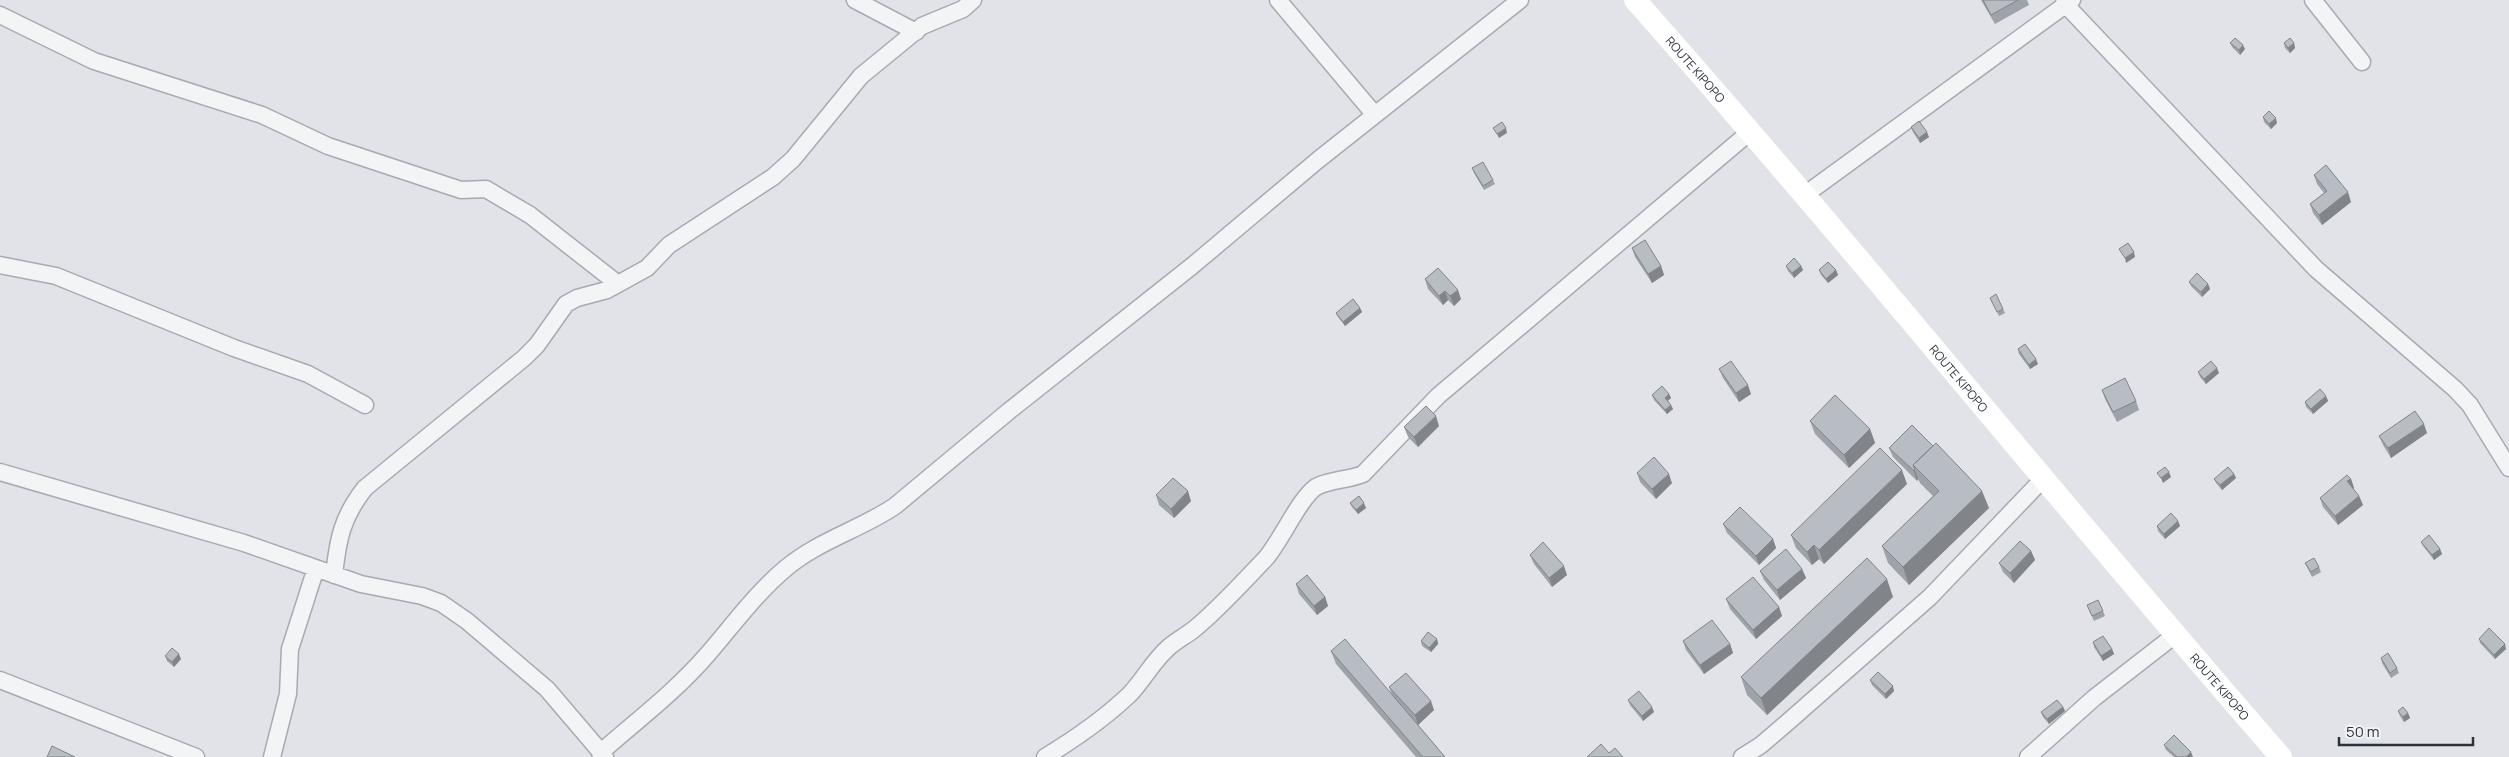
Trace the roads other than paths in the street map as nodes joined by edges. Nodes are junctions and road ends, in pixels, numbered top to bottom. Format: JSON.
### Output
{"nodes":[{"id":1,"x":855,"y":0,"type":"edge"},
{"id":2,"x":973,"y":0,"type":"edge"},
{"id":3,"x":1278,"y":0,"type":"edge"},
{"id":4,"x":1520,"y":0,"type":"edge"},
{"id":5,"x":1635,"y":0,"type":"edge"},
{"id":6,"x":2313,"y":0,"type":"edge"},
{"id":7,"x":2068,"y":2,"type":"edge"},
{"id":8,"x":0,"y":15,"type":"edge"},
{"id":9,"x":916,"y":32,"type":"junction"},
{"id":10,"x":2362,"y":62,"type":"dead end"},
{"id":11,"x":1375,"y":115,"type":"junction"},
{"id":12,"x":1752,"y":131,"type":"junction"},
{"id":13,"x":1806,"y":194,"type":"junction"},
{"id":14,"x":0,"y":265,"type":"edge"},
{"id":15,"x":618,"y":284,"type":"junction"},
{"id":16,"x":365,"y":406,"type":"dead end"},
{"id":17,"x":2509,"y":468,"type":"edge"},
{"id":18,"x":0,"y":472,"type":"edge"},
{"id":19,"x":2043,"y":479,"type":"junction"},
{"id":20,"x":316,"y":568,"type":"junction"},
{"id":21,"x":334,"y":575,"type":"junction"},
{"id":22,"x":2175,"y":635,"type":"junction"},
{"id":23,"x":0,"y":680,"type":"edge"},
{"id":24,"x":602,"y":755,"type":"edge"},
{"id":25,"x":196,"y":757,"type":"edge"},
{"id":26,"x":272,"y":757,"type":"edge"},
{"id":27,"x":1045,"y":757,"type":"edge"},
{"id":28,"x":1742,"y":757,"type":"edge"},
{"id":29,"x":2028,"y":757,"type":"edge"},
{"id":30,"x":2281,"y":757,"type":"edge"}],
"edges":[{"from":1,"to":9,"type":"street"},
{"from":2,"to":9,"type":"street"},
{"from":3,"to":11,"type":"street"},
{"from":4,"to":11,"type":"street"},
{"from":5,"to":12,"type":"main road","name":"ROUTE KIPOPO"},
{"from":6,"to":10,"type":"street"},
{"from":7,"to":13,"type":"street"},
{"from":7,"to":17,"type":"street"},
{"from":8,"to":15,"type":"street"},
{"from":9,"to":15,"type":"street"},
{"from":11,"to":24,"type":"street"},
{"from":12,"to":13,"type":"main road","name":"ROUTE KIPOPO"},
{"from":12,"to":27,"type":"street"},
{"from":13,"to":19,"type":"main road","name":"ROUTE KIPOPO"},
{"from":14,"to":16,"type":"street"},
{"from":15,"to":21,"type":"street"},
{"from":18,"to":20,"type":"street"},
{"from":19,"to":22,"type":"main road","name":"ROUTE KIPOPO"},
{"from":19,"to":28,"type":"street"},
{"from":20,"to":21,"type":"street"},
{"from":20,"to":26,"type":"street"},
{"from":21,"to":24,"type":"street"},
{"from":22,"to":29,"type":"street"},
{"from":22,"to":30,"type":"main road","name":"ROUTE KIPOPO"},
{"from":23,"to":25,"type":"street"}]}
